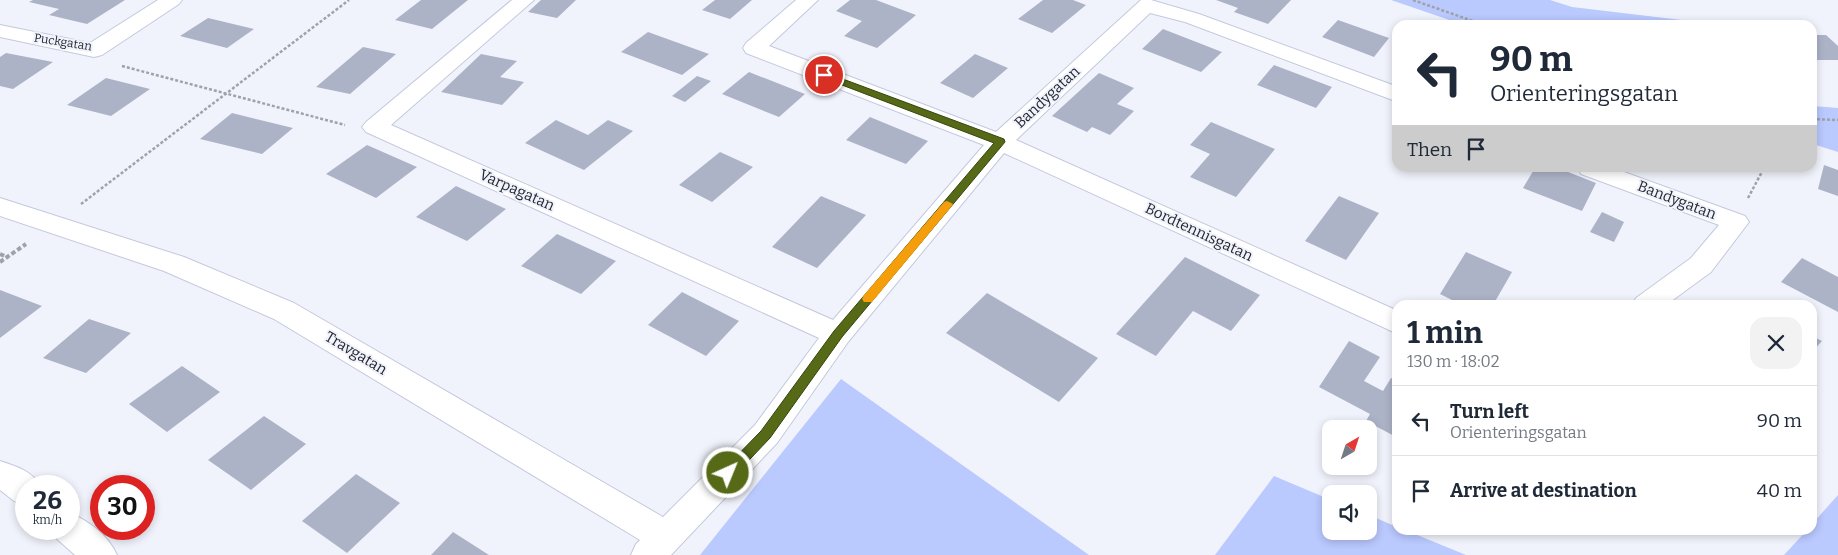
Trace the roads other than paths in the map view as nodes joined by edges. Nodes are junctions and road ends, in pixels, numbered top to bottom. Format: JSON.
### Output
{"nodes":[{"id":1,"x":172,"y":0,"type":"edge"},
{"id":2,"x":524,"y":0,"type":"edge"},
{"id":3,"x":808,"y":0,"type":"edge"},
{"id":4,"x":0,"y":31,"type":"edge"},
{"id":5,"x":1392,"y":93,"type":"edge"},
{"id":6,"x":1000,"y":142,"type":"junction"},
{"id":7,"x":1601,"y":172,"type":"edge"},
{"id":8,"x":0,"y":207,"type":"edge"},
{"id":9,"x":1653,"y":300,"type":"edge"},
{"id":10,"x":1392,"y":320,"type":"edge"},
{"id":11,"x":838,"y":334,"type":"junction"},
{"id":12,"x":0,"y":475,"type":"edge"},
{"id":13,"x":15,"y":481,"type":"edge"},
{"id":14,"x":80,"y":538,"type":"edge"},
{"id":15,"x":657,"y":546,"type":"edge"},
{"id":16,"x":100,"y":555,"type":"edge"}],
"edges":[{"from":1,"to":4,"type":"street","name":"Puckgatan"},
{"from":2,"to":11,"type":"street","name":"Varpagatan"},
{"from":3,"to":6,"type":"street","name":"Bordtennisgatan"},
{"from":5,"to":6,"type":"street","name":"Bandygatan"},
{"from":6,"to":10,"type":"street","name":"Bordtennisgatan"},
{"from":6,"to":11,"type":"street","name":"Bandygatan"},
{"from":7,"to":9,"type":"street","name":"Bandygatan"},
{"from":8,"to":15,"type":"street","name":"Travgatan"},
{"from":11,"to":15,"type":"street","name":"Bandygatan"},
{"from":12,"to":13,"type":"street"},
{"from":14,"to":16,"type":"street"}]}
